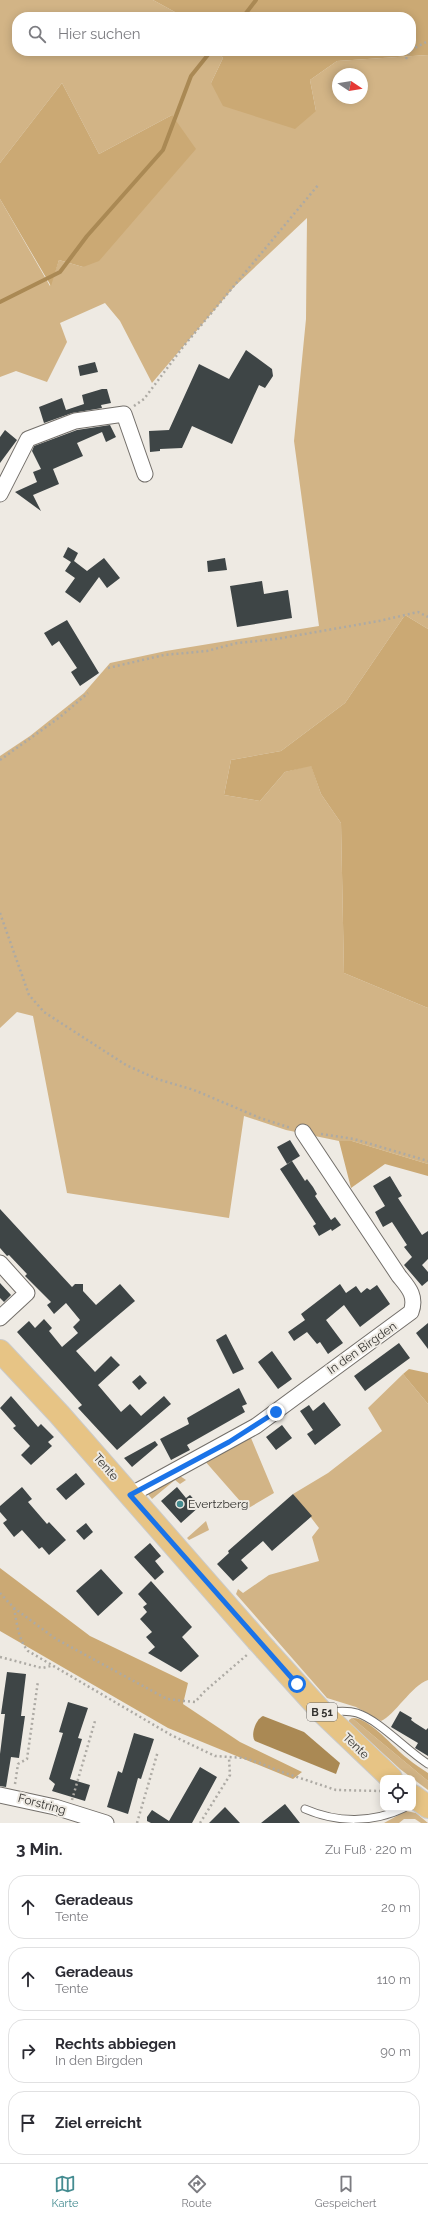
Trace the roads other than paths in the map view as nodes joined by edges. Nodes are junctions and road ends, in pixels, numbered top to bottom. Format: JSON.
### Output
{"nodes":[{"id":1,"x":145,"y":474,"type":"dead end"},
{"id":2,"x":0,"y":494,"type":"edge"},
{"id":3,"x":303,"y":1132,"type":"road end"},
{"id":4,"x":0,"y":1263,"type":"edge"},
{"id":5,"x":0,"y":1318,"type":"edge"},
{"id":6,"x":0,"y":1351,"type":"edge"},
{"id":7,"x":130,"y":1495,"type":"junction"},
{"id":8,"x":322,"y":1712,"type":"junction"},
{"id":9,"x":428,"y":1764,"type":"edge"},
{"id":10,"x":386,"y":1774,"type":"edge"},
{"id":11,"x":6,"y":1795,"type":"edge"},
{"id":12,"x":305,"y":1809,"type":"dead end"},
{"id":13,"x":398,"y":1811,"type":"edge"},
{"id":14,"x":106,"y":1823,"type":"edge"}],
"edges":[{"from":1,"to":2,"type":"street"},
{"from":3,"to":7,"type":"street","name":"In den Birgden"},
{"from":4,"to":5,"type":"street"},
{"from":6,"to":7,"type":"main road","name":"Tente","number":"B 51"},
{"from":7,"to":8,"type":"main road","name":"Tente","number":"B 51"},
{"from":8,"to":9,"type":"lane"},
{"from":8,"to":10,"type":"main road","name":"Tente","number":"B 51"},
{"from":11,"to":14,"type":"street","name":"Forstring"},
{"from":12,"to":13,"type":"lane"}]}
